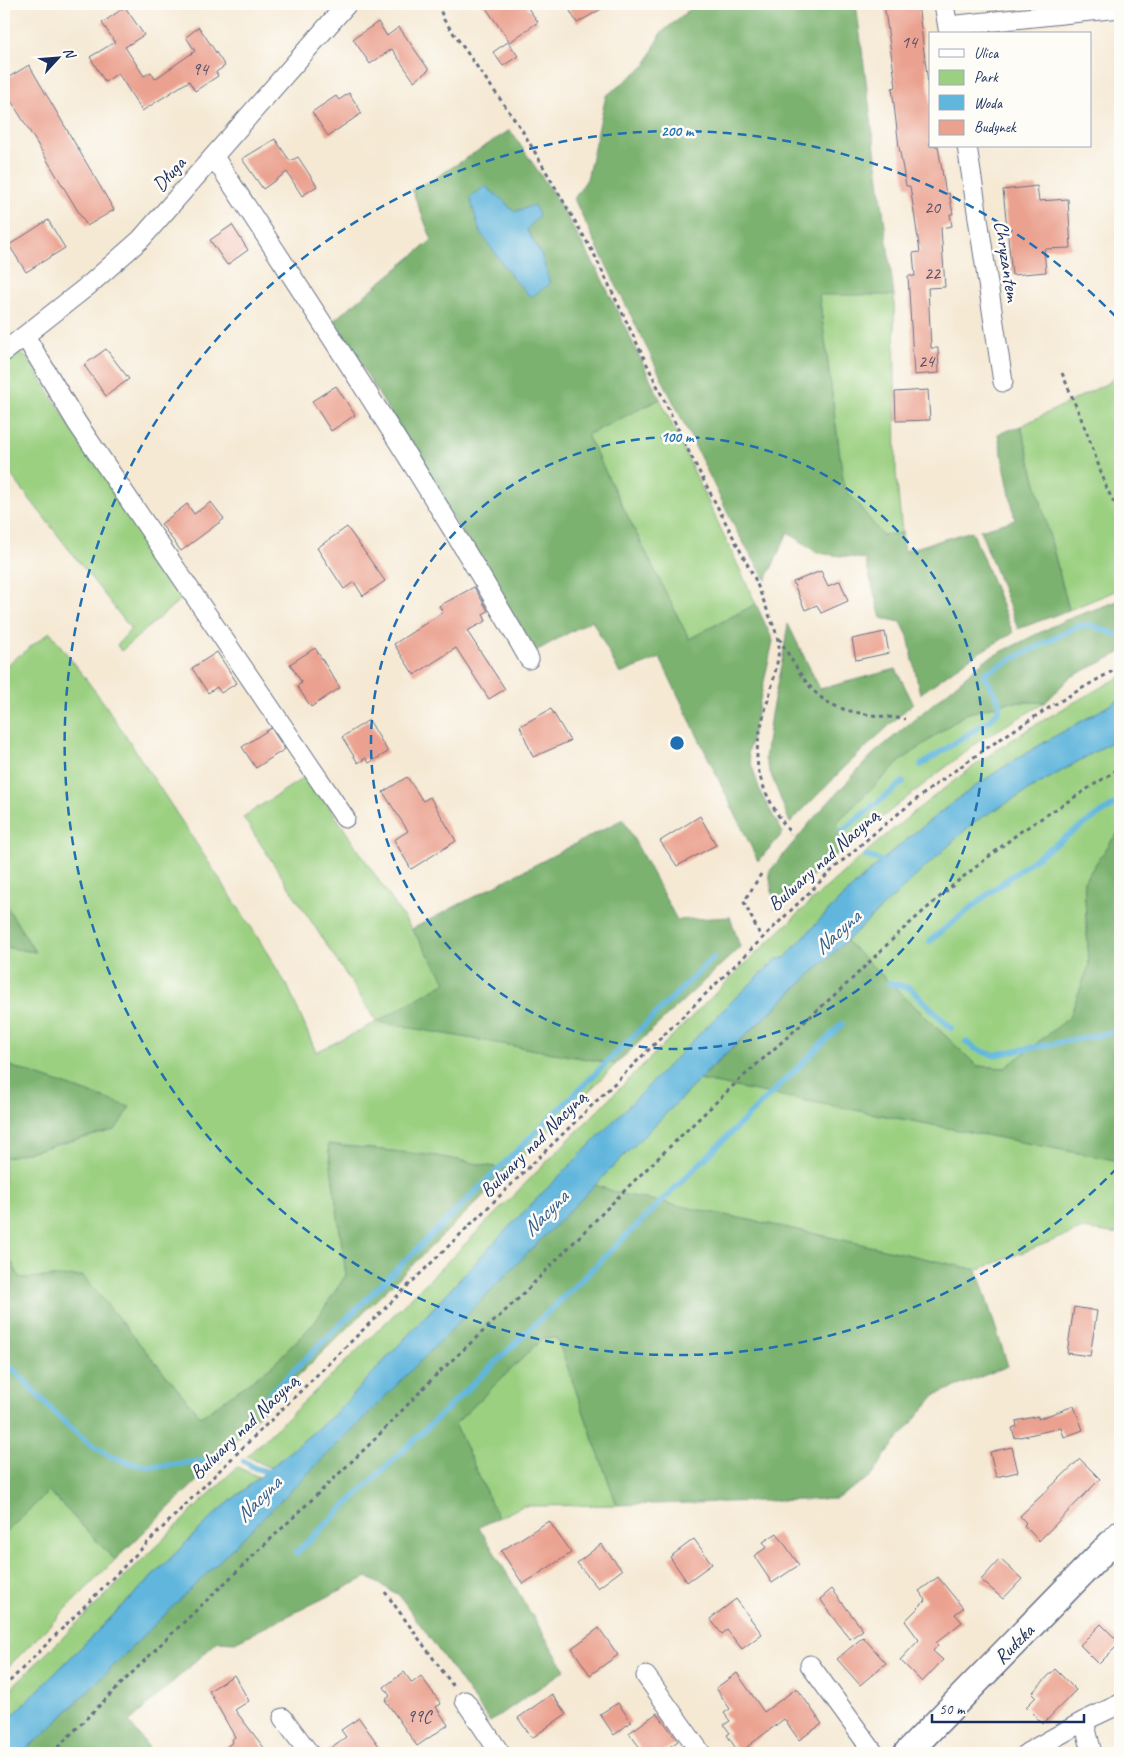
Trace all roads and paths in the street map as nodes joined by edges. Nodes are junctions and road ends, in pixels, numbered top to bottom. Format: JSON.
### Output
{"nodes":[{"id":1,"x":347,"y":4,"type":"edge"},
{"id":2,"x":438,"y":4,"type":"edge"},
{"id":3,"x":944,"y":4,"type":"edge"},
{"id":4,"x":1120,"y":8,"type":"edge"},
{"id":5,"x":948,"y":30,"type":"edge"},
{"id":6,"x":966,"y":148,"type":"edge"},
{"id":7,"x":214,"y":157,"type":"junction"},
{"id":8,"x":24,"y":336,"type":"junction"},
{"id":9,"x":4,"y":352,"type":"edge"},
{"id":10,"x":1062,"y":373,"type":"dead end"},
{"id":11,"x":1003,"y":382,"type":"dead end"},
{"id":12,"x":1120,"y":514,"type":"edge"},
{"id":13,"x":777,"y":635,"type":"junction"},
{"id":14,"x":529,"y":659,"type":"dead end"},
{"id":15,"x":1120,"y":667,"type":"edge"},
{"id":16,"x":905,"y":719,"type":"dead end"},
{"id":17,"x":1120,"y":768,"type":"edge"},
{"id":18,"x":345,"y":818,"type":"dead end"},
{"id":19,"x":791,"y":834,"type":"dead end"},
{"id":20,"x":761,"y":874,"type":"dead end"},
{"id":21,"x":761,"y":937,"type":"junction"},
{"id":22,"x":1120,"y":1534,"type":"edge"},
{"id":23,"x":385,"y":1592,"type":"dead end"},
{"id":24,"x":810,"y":1665,"type":"dead end"},
{"id":25,"x":646,"y":1676,"type":"dead end"},
{"id":26,"x":4,"y":1687,"type":"edge"},
{"id":27,"x":465,"y":1702,"type":"joint"},
{"id":28,"x":1120,"y":1704,"type":"edge"},
{"id":29,"x":283,"y":1718,"type":"dead end"},
{"id":30,"x":1084,"y":1721,"type":"junction"},
{"id":31,"x":52,"y":1753,"type":"edge"},
{"id":32,"x":309,"y":1753,"type":"edge"},
{"id":33,"x":500,"y":1753,"type":"edge"},
{"id":34,"x":700,"y":1753,"type":"edge"},
{"id":35,"x":874,"y":1753,"type":"edge"},
{"id":36,"x":907,"y":1753,"type":"edge"},
{"id":37,"x":1026,"y":1753,"type":"edge"},
{"id":38,"x":1092,"y":1753,"type":"edge"}],
"edges":[{"from":1,"to":7,"type":"street","name":"Długa"},
{"from":2,"to":13,"type":"path"},
{"from":3,"to":5,"type":"street"},
{"from":4,"to":5,"type":"street"},
{"from":6,"to":11,"type":"street","name":"Chryzantem"},
{"from":7,"to":8,"type":"street","name":"Długa"},
{"from":7,"to":14,"type":"street"},
{"from":8,"to":9,"type":"street","name":"Długa"},
{"from":8,"to":18,"type":"street"},
{"from":10,"to":12,"type":"path"},
{"from":13,"to":16,"type":"path"},
{"from":13,"to":19,"type":"path"},
{"from":15,"to":21,"type":"path","name":"Bulwary nad Nacyną"},
{"from":17,"to":31,"type":"path"},
{"from":20,"to":21,"type":"path"},
{"from":21,"to":26,"type":"path","name":"Bulwary nad Nacyną"},
{"from":22,"to":36,"type":"main road","name":"Rudzka"},
{"from":23,"to":27,"type":"path"},
{"from":24,"to":35,"type":"street"},
{"from":25,"to":34,"type":"street"},
{"from":27,"to":33,"type":"street"},
{"from":28,"to":30,"type":"street"},
{"from":29,"to":32,"type":"street"},
{"from":30,"to":37,"type":"street"},
{"from":30,"to":38,"type":"street"}]}
